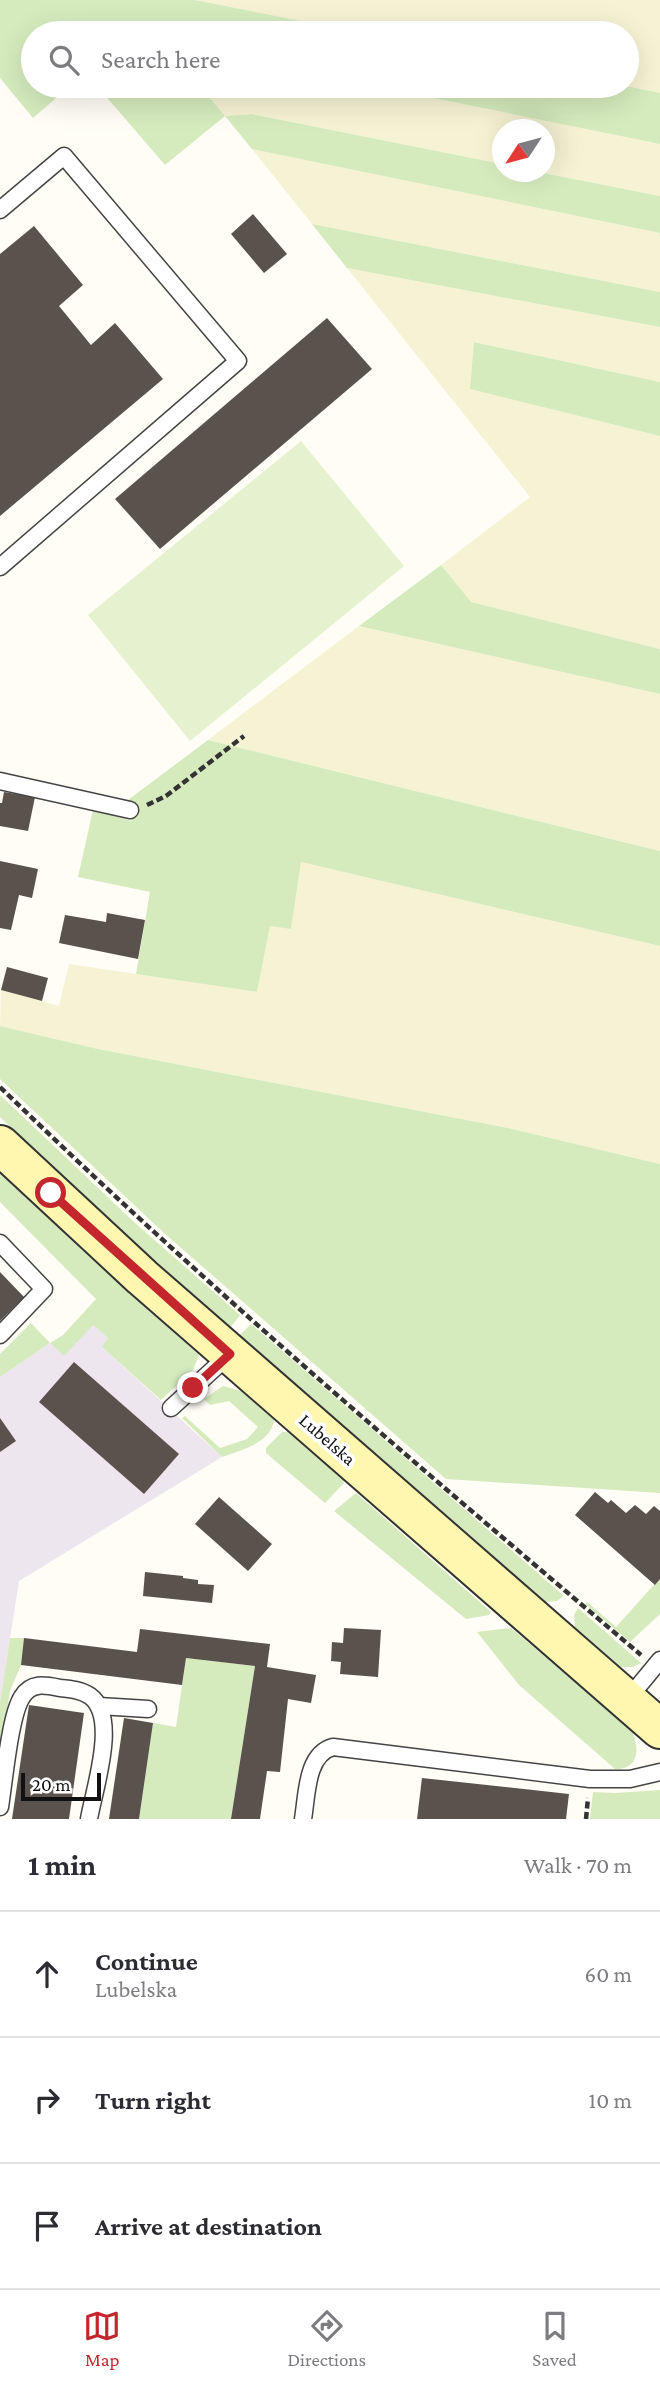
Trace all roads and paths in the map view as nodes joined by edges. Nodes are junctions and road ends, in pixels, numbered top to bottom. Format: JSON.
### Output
{"nodes":[{"id":1,"x":0,"y":210,"type":"edge"},
{"id":2,"x":0,"y":567,"type":"edge"},
{"id":3,"x":244,"y":736,"type":"dead end"},
{"id":4,"x":0,"y":781,"type":"edge"},
{"id":5,"x":130,"y":810,"type":"joint"},
{"id":6,"x":0,"y":1087,"type":"edge"},
{"id":7,"x":0,"y":1145,"type":"edge"},
{"id":8,"x":0,"y":1243,"type":"edge"},
{"id":9,"x":0,"y":1335,"type":"edge"},
{"id":10,"x":230,"y":1354,"type":"junction"},
{"id":11,"x":171,"y":1408,"type":"dead end"},
{"id":12,"x":657,"y":1663,"type":"edge"},
{"id":13,"x":627,"y":1700,"type":"junction"},
{"id":14,"x":99,"y":1706,"type":"junction"},
{"id":15,"x":148,"y":1709,"type":"dead end"},
{"id":16,"x":660,"y":1729,"type":"edge"},
{"id":17,"x":660,"y":1772,"type":"edge"},
{"id":18,"x":0,"y":1807,"type":"edge"},
{"id":19,"x":89,"y":1819,"type":"edge"},
{"id":20,"x":303,"y":1819,"type":"edge"}],
"edges":[{"from":1,"to":2,"type":"lane"},
{"from":3,"to":5,"type":"path"},
{"from":4,"to":5,"type":"lane"},
{"from":6,"to":12,"type":"path"},
{"from":7,"to":10,"type":"street","name":"Lubelska"},
{"from":8,"to":9,"type":"lane"},
{"from":10,"to":11,"type":"lane"},
{"from":10,"to":13,"type":"street","name":"Lubelska"},
{"from":12,"to":13,"type":"lane"},
{"from":13,"to":16,"type":"street","name":"Lubelska"},
{"from":14,"to":15,"type":"lane"},
{"from":14,"to":18,"type":"lane"},
{"from":14,"to":19,"type":"lane"},
{"from":17,"to":20,"type":"lane"}]}
